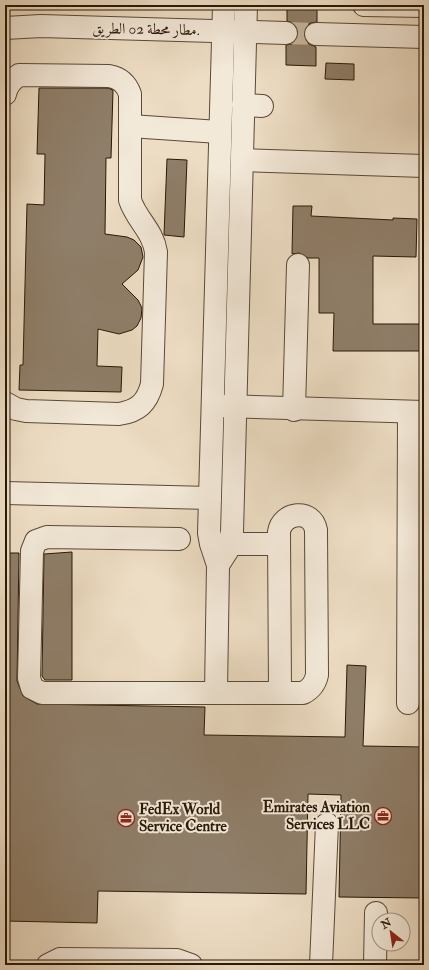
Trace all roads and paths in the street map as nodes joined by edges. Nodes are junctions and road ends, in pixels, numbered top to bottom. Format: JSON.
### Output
{"nodes":[{"id":1,"x":224,"y":5,"type":"edge"},
{"id":2,"x":246,"y":5,"type":"edge"},
{"id":3,"x":364,"y":5,"type":"edge"},
{"id":4,"x":424,"y":6,"type":"edge"},
{"id":5,"x":5,"y":28,"type":"edge"},
{"id":6,"x":223,"y":31,"type":"junction"},
{"id":7,"x":245,"y":32,"type":"junction"},
{"id":8,"x":286,"y":33,"type":"tunnel mouth"},
{"id":9,"x":316,"y":34,"type":"tunnel mouth"},
{"id":10,"x":424,"y":37,"type":"edge"},
{"id":11,"x":5,"y":94,"type":"edge"},
{"id":12,"x":130,"y":126,"type":"junction"},
{"id":13,"x":219,"y":132,"type":"junction"},
{"id":14,"x":242,"y":160,"type":"junction"},
{"id":15,"x":424,"y":166,"type":"edge"},
{"id":16,"x":298,"y":265,"type":"dead end"},
{"id":17,"x":5,"y":402,"type":"edge"},
{"id":18,"x":213,"y":406,"type":"junction"},
{"id":19,"x":235,"y":407,"type":"junction"},
{"id":20,"x":294,"y":410,"type":"junction"},
{"id":21,"x":416,"y":412,"type":"edge"},
{"id":22,"x":5,"y":494,"type":"edge"},
{"id":23,"x":210,"y":498,"type":"junction"},
{"id":24,"x":179,"y":539,"type":"dead end"},
{"id":25,"x":230,"y":544,"type":"junction"},
{"id":26,"x":279,"y":544,"type":"junction"},
{"id":27,"x":218,"y":565,"type":"junction"},
{"id":28,"x":216,"y":692,"type":"junction"},
{"id":29,"x":280,"y":692,"type":"junction"},
{"id":30,"x":408,"y":703,"type":"dead end"},
{"id":31,"x":327,"y":824,"type":"dead end"},
{"id":32,"x":375,"y":952,"type":"edge"},
{"id":33,"x":48,"y":965,"type":"edge"},
{"id":34,"x":190,"y":965,"type":"edge"},
{"id":35,"x":321,"y":965,"type":"edge"},
{"id":36,"x":375,"y":965,"type":"edge"}],
"edges":[{"from":1,"to":6,"type":"street"},
{"from":2,"to":7,"type":"street"},
{"from":3,"to":4,"type":"street"},
{"from":5,"to":6,"type":"street","name":"مطار محطة 02 الطريق."},
{"from":6,"to":7,"type":"street","name":"مطار محطة 02 الطريق."},
{"from":6,"to":13,"type":"street"},
{"from":7,"to":8,"type":"street","name":"مطار محطة 02 الطريق."},
{"from":7,"to":14,"type":"street"},
{"from":9,"to":10,"type":"street"},
{"from":11,"to":12,"type":"street"},
{"from":12,"to":13,"type":"street"},
{"from":12,"to":17,"type":"street"},
{"from":13,"to":18,"type":"street"},
{"from":14,"to":15,"type":"street"},
{"from":14,"to":19,"type":"street"},
{"from":16,"to":20,"type":"street"},
{"from":18,"to":19,"type":"street"},
{"from":18,"to":23,"type":"street"},
{"from":19,"to":20,"type":"street"},
{"from":19,"to":25,"type":"street"},
{"from":20,"to":21,"type":"street"},
{"from":21,"to":30,"type":"street"},
{"from":22,"to":23,"type":"street"},
{"from":23,"to":27,"type":"street"},
{"from":24,"to":28,"type":"street"},
{"from":25,"to":26,"type":"street"},
{"from":25,"to":27,"type":"street"},
{"from":26,"to":29,"type":"street"},
{"from":26,"to":29,"type":"street"},
{"from":27,"to":28,"type":"street"},
{"from":28,"to":29,"type":"street"},
{"from":31,"to":35,"type":"street"},
{"from":32,"to":36,"type":"street"},
{"from":33,"to":34,"type":"street"}]}
